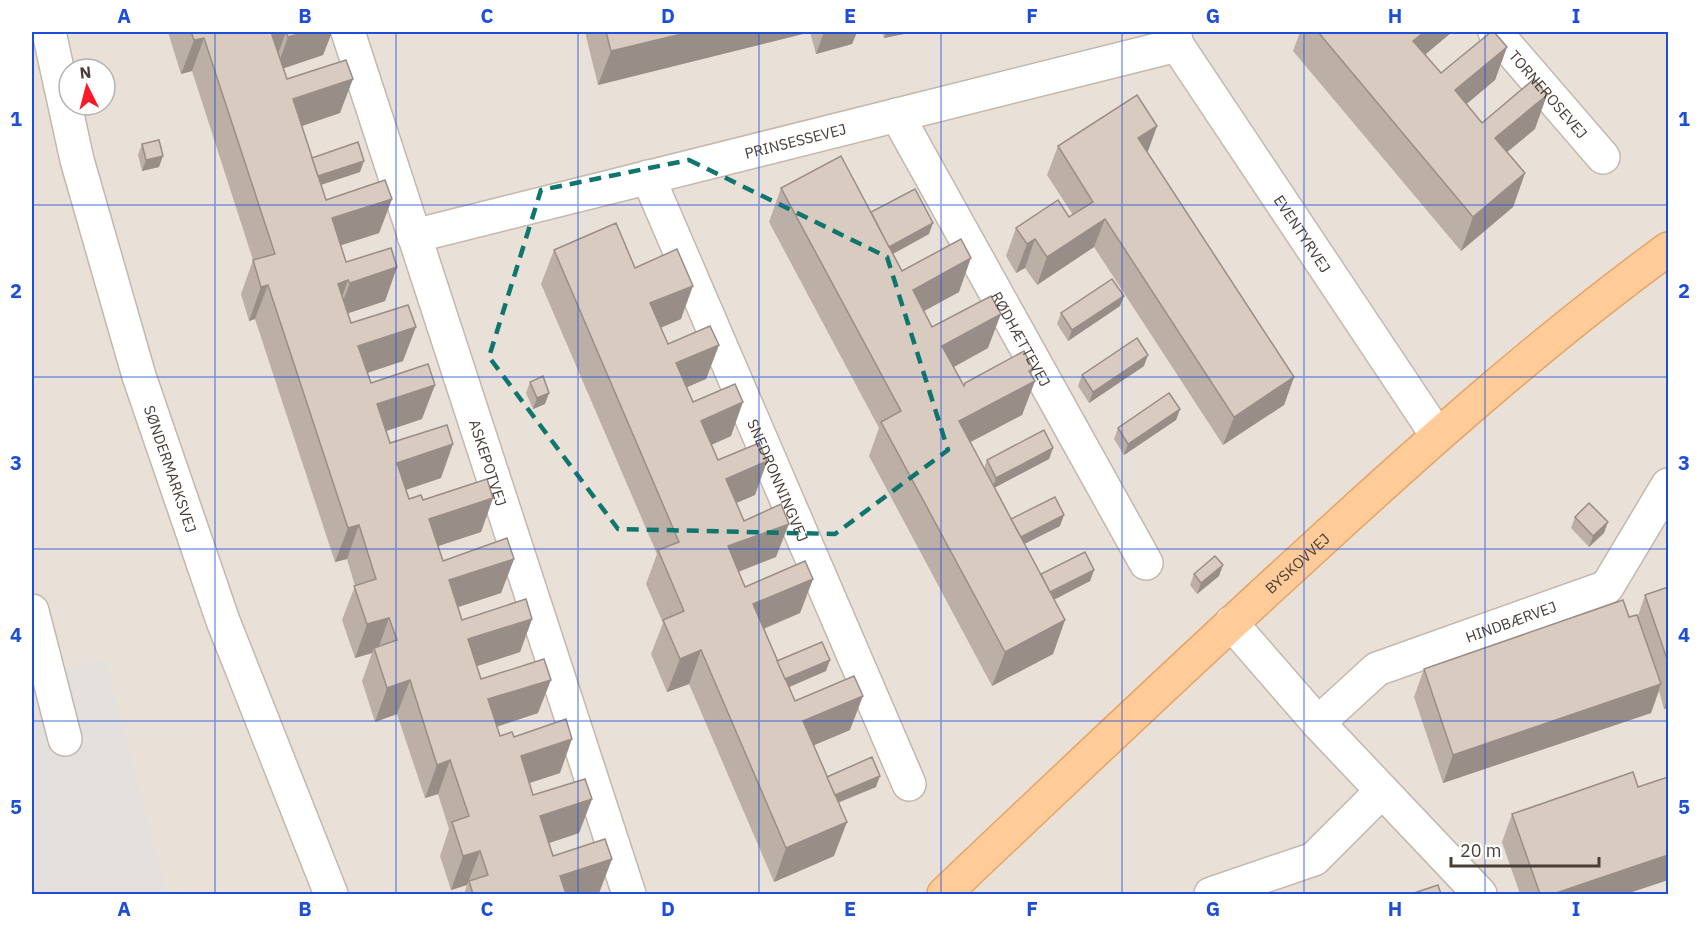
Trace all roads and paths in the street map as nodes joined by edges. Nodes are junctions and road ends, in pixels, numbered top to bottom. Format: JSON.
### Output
{"nodes":[{"id":1,"x":49,"y":32,"type":"edge"},
{"id":2,"x":348,"y":32,"type":"edge"},
{"id":3,"x":1495,"y":32,"type":"edge"},
{"id":4,"x":1175,"y":38,"type":"edge"},
{"id":5,"x":897,"y":115,"type":"junction"},
{"id":6,"x":1603,"y":157,"type":"dead end"},
{"id":7,"x":648,"y":177,"type":"junction"},
{"id":8,"x":414,"y":236,"type":"junction"},
{"id":9,"x":1668,"y":249,"type":"edge"},
{"id":10,"x":1437,"y":435,"type":"junction"},
{"id":11,"x":1668,"y":485,"type":"edge"},
{"id":12,"x":1146,"y":563,"type":"dead end"},
{"id":13,"x":32,"y":611,"type":"edge"},
{"id":14,"x":1231,"y":623,"type":"junction"},
{"id":15,"x":1318,"y":723,"type":"junction"},
{"id":16,"x":65,"y":739,"type":"dead end"},
{"id":17,"x":909,"y":784,"type":"dead end"},
{"id":18,"x":1382,"y":791,"type":"junction"},
{"id":19,"x":331,"y":894,"type":"edge"},
{"id":20,"x":629,"y":894,"type":"edge"},
{"id":21,"x":944,"y":894,"type":"edge"},
{"id":22,"x":1210,"y":894,"type":"edge"},
{"id":23,"x":1480,"y":894,"type":"edge"}],
"edges":[{"from":1,"to":19,"type":"street","name":"SØNDERMARKSVEJ"},
{"from":2,"to":8,"type":"street","name":"ASKEPOTVEJ"},
{"from":3,"to":6,"type":"street","name":"TORNEROSEVEJ"},
{"from":4,"to":5,"type":"street","name":"PRINSESSEVEJ"},
{"from":4,"to":10,"type":"street","name":"EVENTYRVEJ"},
{"from":5,"to":7,"type":"street","name":"PRINSESSEVEJ"},
{"from":5,"to":12,"type":"street","name":"RØDHÆTTEVEJ"},
{"from":7,"to":8,"type":"street","name":"PRINSESSEVEJ"},
{"from":7,"to":17,"type":"street","name":"SNEDRONNINGVEJ"},
{"from":8,"to":20,"type":"street","name":"ASKEPOTVEJ"},
{"from":9,"to":10,"type":"main road","name":"BYSKOVVEJ"},
{"from":10,"to":14,"type":"main road","name":"BYSKOVVEJ"},
{"from":11,"to":15,"type":"street","name":"HINDBÆRVEJ"},
{"from":13,"to":16,"type":"street"},
{"from":14,"to":15,"type":"street"},
{"from":14,"to":21,"type":"main road","name":"BYSKOVVEJ"},
{"from":15,"to":18,"type":"street"},
{"from":18,"to":22,"type":"street"},
{"from":18,"to":23,"type":"street"}]}
